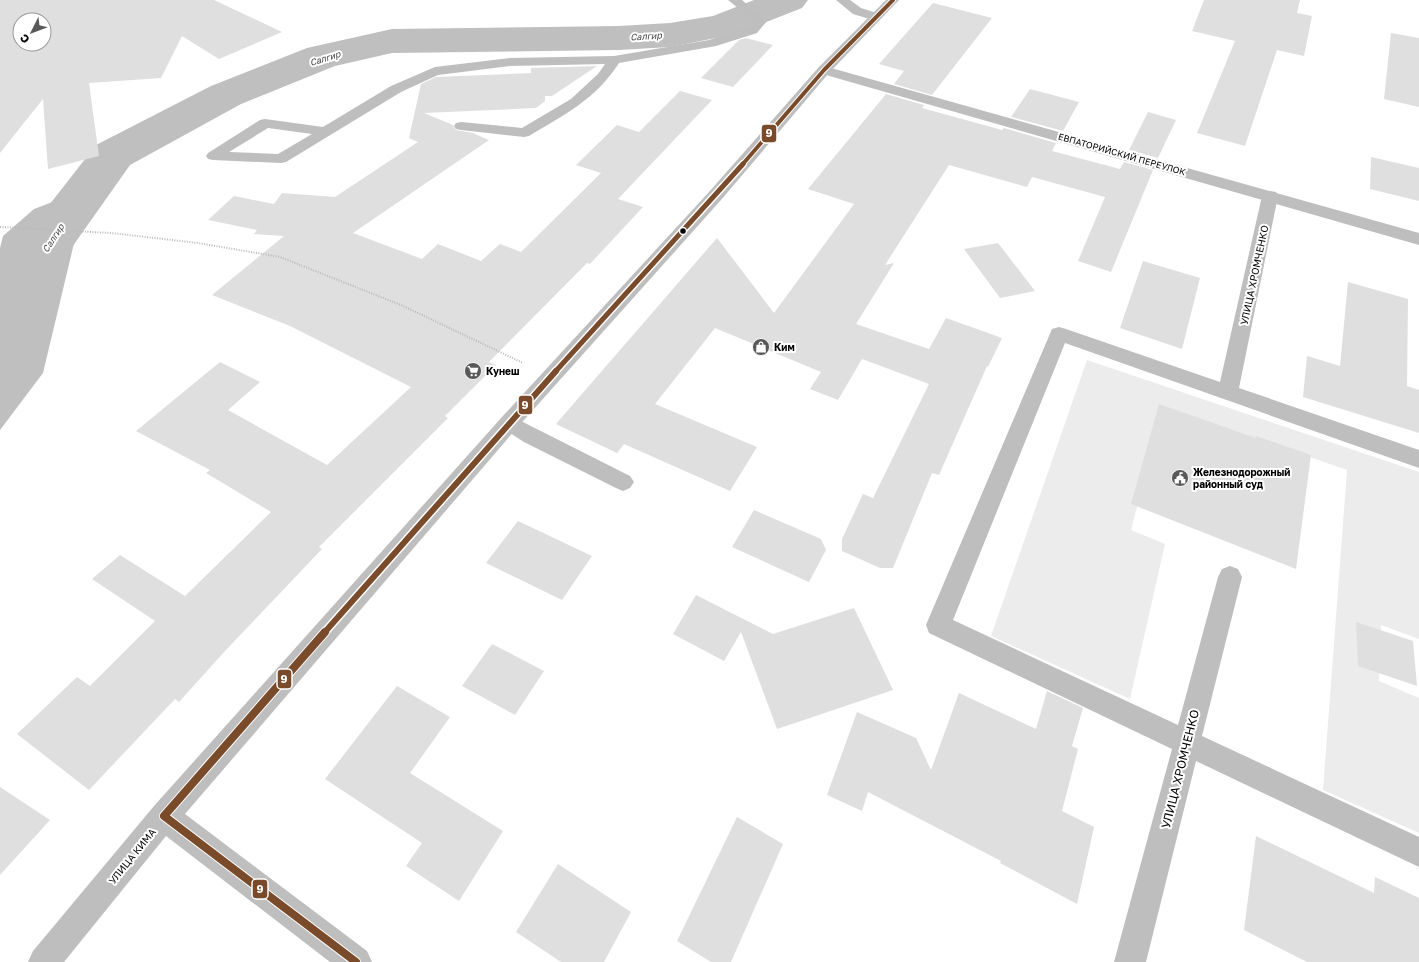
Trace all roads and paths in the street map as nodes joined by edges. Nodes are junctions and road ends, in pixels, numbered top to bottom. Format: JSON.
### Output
{"nodes":[{"id":1,"x":734,"y":0,"type":"edge"},
{"id":2,"x":842,"y":0,"type":"edge"},
{"id":3,"x":893,"y":0,"type":"edge"},
{"id":4,"x":876,"y":17,"type":"junction"},
{"id":5,"x":614,"y":60,"type":"junction"},
{"id":6,"x":824,"y":70,"type":"junction"},
{"id":7,"x":461,"y":126,"type":"dead end"},
{"id":8,"x":326,"y":132,"type":"junction"},
{"id":9,"x":1270,"y":196,"type":"junction"},
{"id":10,"x":0,"y":227,"type":"edge"},
{"id":11,"x":1419,"y":239,"type":"edge"},
{"id":12,"x":524,"y":364,"type":"dead end"},
{"id":13,"x":1228,"y":392,"type":"junction"},
{"id":14,"x":509,"y":423,"type":"junction"},
{"id":15,"x":1419,"y":458,"type":"edge"},
{"id":16,"x":623,"y":482,"type":"dead end"},
{"id":17,"x":1230,"y":577,"type":"dead end"},
{"id":18,"x":1186,"y":743,"type":"junction"},
{"id":19,"x":164,"y":816,"type":"junction"},
{"id":20,"x":1419,"y":852,"type":"edge"},
{"id":21,"x":44,"y":962,"type":"edge"},
{"id":22,"x":356,"y":962,"type":"edge"},
{"id":23,"x":1130,"y":962,"type":"edge"}],
"edges":[{"from":1,"to":5,"type":"lane"},
{"from":2,"to":4,"type":"lane"},
{"from":3,"to":4,"type":"street","name":"УЛИЦА КИМА"},
{"from":4,"to":6,"type":"street","name":"УЛИЦА КИМА"},
{"from":5,"to":7,"type":"lane"},
{"from":5,"to":8,"type":"lane"},
{"from":6,"to":9,"type":"street","name":"ЕВПАТОРИЙСКИЙ ПЕРЕУЛОК"},
{"from":6,"to":14,"type":"street","name":"УЛИЦА КИМА"},
{"from":8,"to":8,"type":"lane"},
{"from":9,"to":11,"type":"street","name":"ЕВПАТОРИЙСКИЙ ПЕРЕУЛОК"},
{"from":9,"to":13,"type":"street","name":"УЛИЦА ХРОМЧЕНКО"},
{"from":10,"to":12,"type":"path"},
{"from":13,"to":15,"type":"street"},
{"from":13,"to":18,"type":"street"},
{"from":14,"to":16,"type":"lane"},
{"from":14,"to":19,"type":"street","name":"УЛИЦА КИМА"},
{"from":17,"to":18,"type":"street","name":"УЛИЦА ХРОМЧЕНКО"},
{"from":18,"to":20,"type":"street"},
{"from":18,"to":23,"type":"street","name":"УЛИЦА ХРОМЧЕНКО"},
{"from":19,"to":21,"type":"street","name":"УЛИЦА КИМА"},
{"from":19,"to":22,"type":"street"}]}
